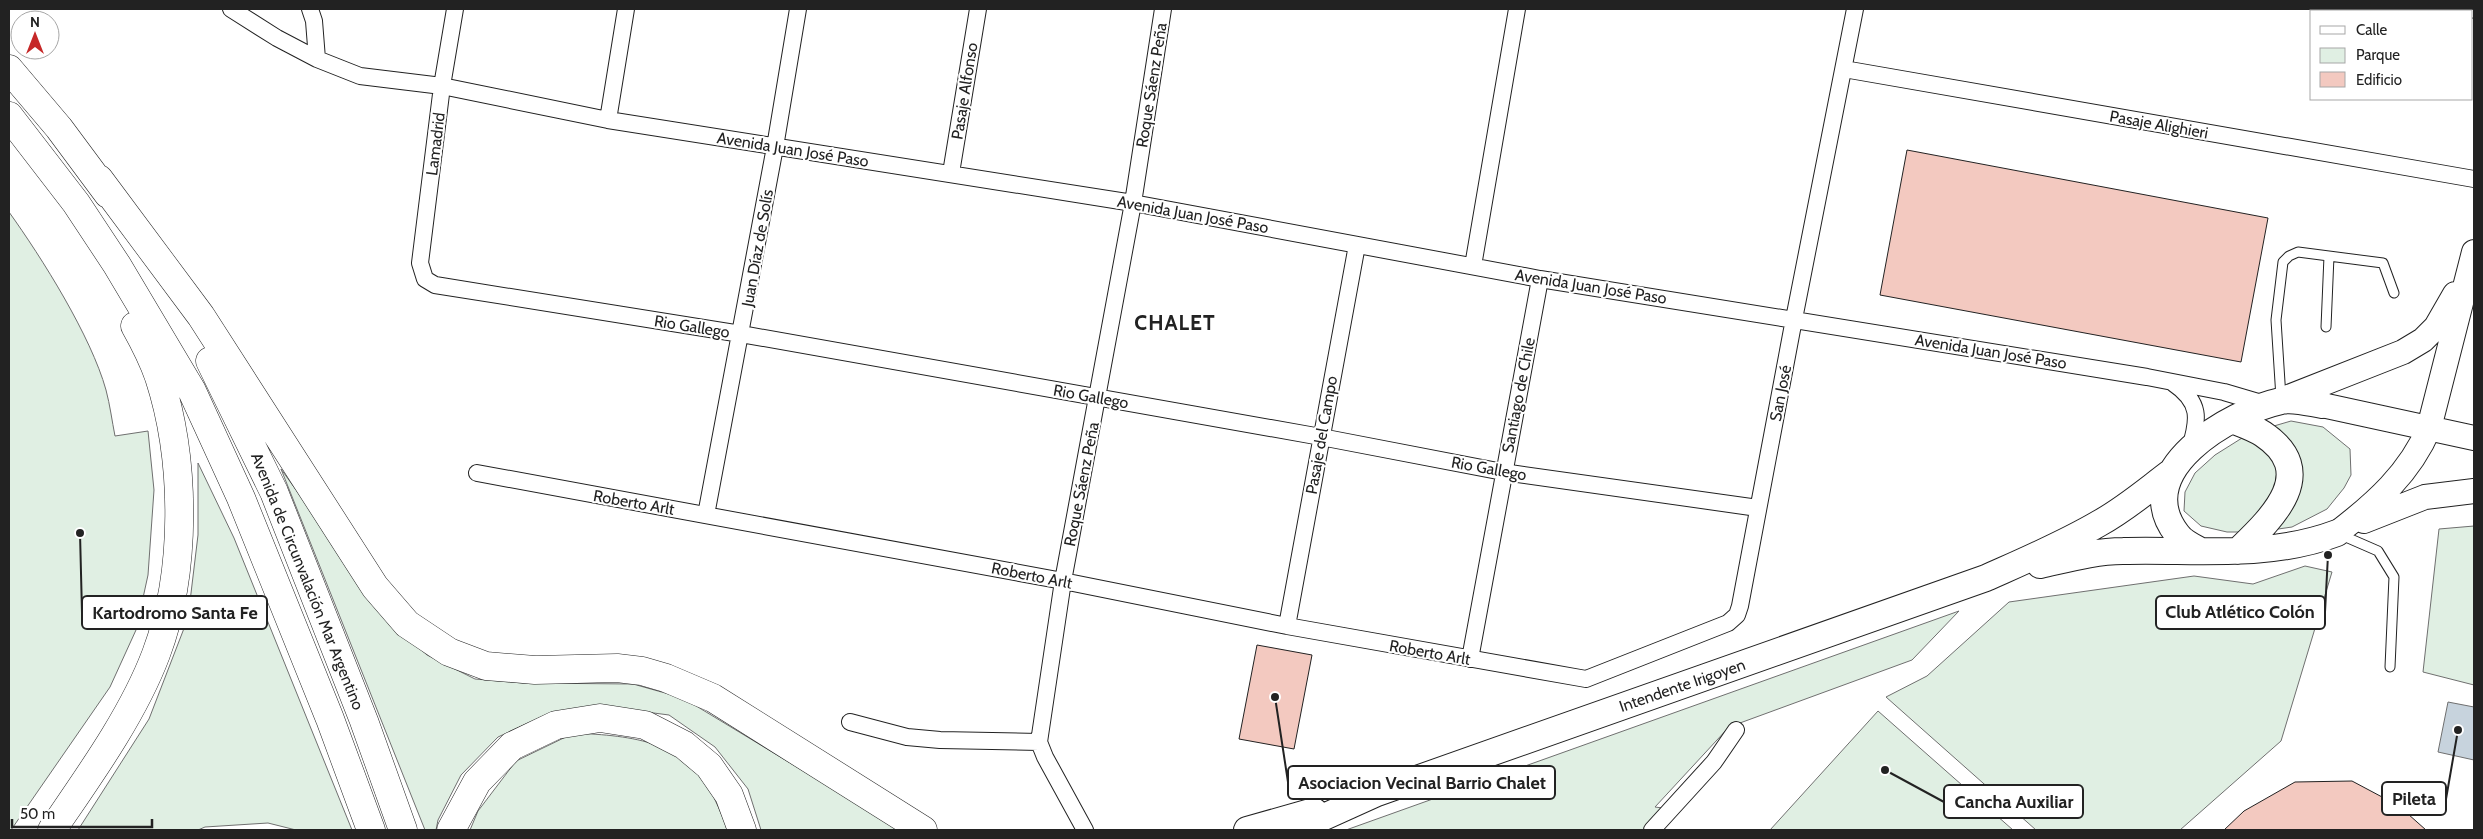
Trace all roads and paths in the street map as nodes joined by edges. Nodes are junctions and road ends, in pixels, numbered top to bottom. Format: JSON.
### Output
{"nodes":[{"id":1,"x":231,"y":9,"type":"edge"},
{"id":2,"x":310,"y":9,"type":"edge"},
{"id":3,"x":455,"y":9,"type":"edge"},
{"id":4,"x":626,"y":9,"type":"edge"},
{"id":5,"x":798,"y":9,"type":"edge"},
{"id":6,"x":978,"y":9,"type":"edge"},
{"id":7,"x":1163,"y":9,"type":"edge"},
{"id":8,"x":1516,"y":9,"type":"edge"},
{"id":9,"x":1855,"y":9,"type":"edge"},
{"id":10,"x":317,"y":59,"type":"junction"},
{"id":11,"x":9,"y":69,"type":"edge"},
{"id":12,"x":1844,"y":69,"type":"junction"},
{"id":13,"x":442,"y":86,"type":"junction"},
{"id":14,"x":12,"y":119,"type":"edge"},
{"id":15,"x":608,"y":120,"type":"junction"},
{"id":16,"x":775,"y":147,"type":"junction"},
{"id":17,"x":951,"y":173,"type":"junction"},
{"id":18,"x":99,"y":179,"type":"junction"},
{"id":19,"x":2474,"y":179,"type":"edge"},
{"id":20,"x":1133,"y":203,"type":"junction"},
{"id":21,"x":1357,"y":244,"type":"junction"},
{"id":22,"x":2329,"y":256,"type":"junction"},
{"id":23,"x":2472,"y":259,"type":"edge"},
{"id":24,"x":1473,"y":266,"type":"junction"},
{"id":25,"x":425,"y":279,"type":"joint"},
{"id":26,"x":1540,"y":279,"type":"junction"},
{"id":27,"x":2394,"y":293,"type":"dead end"},
{"id":28,"x":1794,"y":319,"type":"junction"},
{"id":29,"x":2326,"y":328,"type":"dead end"},
{"id":30,"x":741,"y":334,"type":"junction"},
{"id":31,"x":2168,"y":381,"type":"junction"},
{"id":32,"x":1098,"y":397,"type":"junction"},
{"id":33,"x":2275,"y":403,"type":"junction"},
{"id":34,"x":2322,"y":405,"type":"joint"},
{"id":35,"x":2232,"y":420,"type":"junction"},
{"id":36,"x":2429,"y":428,"type":"junction"},
{"id":37,"x":1321,"y":437,"type":"junction"},
{"id":38,"x":2474,"y":438,"type":"edge"},
{"id":39,"x":2190,"y":448,"type":"junction"},
{"id":40,"x":1503,"y":472,"type":"junction"},
{"id":41,"x":477,"y":473,"type":"dead end"},
{"id":42,"x":2170,"y":473,"type":"junction"},
{"id":43,"x":2474,"y":491,"type":"edge"},
{"id":44,"x":1758,"y":508,"type":"junction"},
{"id":45,"x":706,"y":515,"type":"junction"},
{"id":46,"x":2337,"y":532,"type":"junction"},
{"id":47,"x":2202,"y":552,"type":"junction"},
{"id":48,"x":2238,"y":552,"type":"junction"},
{"id":49,"x":1986,"y":578,"type":"junction"},
{"id":50,"x":1063,"y":581,"type":"junction"},
{"id":51,"x":1286,"y":626,"type":"junction"},
{"id":52,"x":1470,"y":659,"type":"junction"},
{"id":53,"x":2390,"y":667,"type":"dead end"},
{"id":54,"x":1586,"y":679,"type":"joint"},
{"id":55,"x":850,"y":722,"type":"dead end"},
{"id":56,"x":1736,"y":730,"type":"dead end"},
{"id":57,"x":1039,"y":742,"type":"junction"},
{"id":58,"x":1377,"y":793,"type":"junction"},
{"id":59,"x":52,"y":830,"type":"edge"},
{"id":60,"x":371,"y":830,"type":"edge"},
{"id":61,"x":403,"y":830,"type":"edge"},
{"id":62,"x":451,"y":830,"type":"edge"},
{"id":63,"x":742,"y":830,"type":"edge"},
{"id":64,"x":923,"y":830,"type":"edge"},
{"id":65,"x":1085,"y":830,"type":"edge"},
{"id":66,"x":1247,"y":830,"type":"edge"},
{"id":67,"x":1295,"y":830,"type":"edge"},
{"id":68,"x":1652,"y":830,"type":"edge"}],
"edges":[{"from":1,"to":10,"type":"street","name":"Avenida Juan José Paso"},
{"from":2,"to":10,"type":"street"},
{"from":3,"to":13,"type":"street","name":"Lamadrid"},
{"from":4,"to":15,"type":"street"},
{"from":5,"to":16,"type":"street","name":"Juan Díaz de Solís"},
{"from":6,"to":17,"type":"street","name":"Pasaje Alfonso"},
{"from":7,"to":20,"type":"street","name":"Roque Sáenz Peña"},
{"from":8,"to":24,"type":"street"},
{"from":9,"to":12,"type":"street","name":"San José"},
{"from":10,"to":13,"type":"street","name":"Avenida Juan José Paso"},
{"from":11,"to":18,"type":"highway","name":"Avenida de Circunvalación Mar Argentino"},
{"from":12,"to":19,"type":"street","name":"Pasaje Alighieri"},
{"from":12,"to":28,"type":"street","name":"San José"},
{"from":13,"to":15,"type":"street","name":"Avenida Juan José Paso"},
{"from":13,"to":25,"type":"street","name":"Lamadrid"},
{"from":14,"to":59,"type":"highway"},
{"from":14,"to":60,"type":"highway","name":"Avenida de Circunvalación Mar Argentino"},
{"from":15,"to":16,"type":"street","name":"Avenida Juan José Paso"},
{"from":16,"to":17,"type":"street","name":"Avenida Juan José Paso"},
{"from":16,"to":30,"type":"street","name":"Juan Díaz de Solís"},
{"from":17,"to":20,"type":"street","name":"Avenida Juan José Paso"},
{"from":18,"to":61,"type":"highway","name":"Avenida de Circunvalación Mar Argentino"},
{"from":18,"to":64,"type":"highway"},
{"from":20,"to":21,"type":"street","name":"Avenida Juan José Paso"},
{"from":20,"to":32,"type":"street","name":"Roque Sáenz Peña"},
{"from":21,"to":24,"type":"street","name":"Avenida Juan José Paso"},
{"from":21,"to":37,"type":"street","name":"Pasaje del Campo"},
{"from":22,"to":27,"type":"lane"},
{"from":22,"to":29,"type":"lane"},
{"from":22,"to":33,"type":"lane"},
{"from":23,"to":33,"type":"main road"},
{"from":23,"to":36,"type":"main road"},
{"from":24,"to":26,"type":"street","name":"Avenida Juan José Paso"},
{"from":25,"to":30,"type":"street","name":"Rio Gallego"},
{"from":26,"to":28,"type":"street","name":"Avenida Juan José Paso"},
{"from":26,"to":40,"type":"street","name":"Santiago de Chile"},
{"from":28,"to":31,"type":"street","name":"Avenida Juan José Paso"},
{"from":28,"to":44,"type":"street","name":"San José"},
{"from":30,"to":32,"type":"street","name":"Rio Gallego"},
{"from":30,"to":45,"type":"street","name":"Juan Díaz de Solís"},
{"from":31,"to":33,"type":"street","name":"Avenida Juan José Paso"},
{"from":31,"to":39,"type":"street","name":"Avenida Juan José Paso"},
{"from":32,"to":37,"type":"street","name":"Rio Gallego"},
{"from":32,"to":50,"type":"street","name":"Roque Sáenz Peña"},
{"from":33,"to":34,"type":"main road"},
{"from":33,"to":35,"type":"main road"},
{"from":34,"to":36,"type":"main road"},
{"from":35,"to":39,"type":"main road"},
{"from":35,"to":48,"type":"main road"},
{"from":36,"to":38,"type":"main road"},
{"from":36,"to":46,"type":"main road"},
{"from":37,"to":40,"type":"street","name":"Rio Gallego"},
{"from":37,"to":51,"type":"street","name":"Pasaje del Campo"},
{"from":39,"to":42,"type":"main road"},
{"from":40,"to":44,"type":"street","name":"Rio Gallego"},
{"from":40,"to":52,"type":"street","name":"Santiago de Chile"},
{"from":41,"to":45,"type":"street","name":"Roberto Arlt"},
{"from":42,"to":47,"type":"main road"},
{"from":42,"to":49,"type":"main road","name":"Intendente Irigoyen"},
{"from":43,"to":46,"type":"main road"},
{"from":44,"to":54,"type":"street","name":"San José"},
{"from":45,"to":50,"type":"street","name":"Roberto Arlt"},
{"from":46,"to":48,"type":"main road"},
{"from":46,"to":53,"type":"lane"},
{"from":47,"to":48,"type":"main road"},
{"from":47,"to":49,"type":"main road","name":"Intendente Irigoyen"},
{"from":49,"to":58,"type":"main road","name":"Intendente Irigoyen"},
{"from":50,"to":51,"type":"street","name":"Roberto Arlt"},
{"from":50,"to":57,"type":"street","name":"Roque Sáenz Peña"},
{"from":51,"to":52,"type":"street","name":"Roberto Arlt"},
{"from":52,"to":54,"type":"street","name":"Roberto Arlt"},
{"from":55,"to":57,"type":"street"},
{"from":56,"to":68,"type":"street"},
{"from":57,"to":65,"type":"street"},
{"from":58,"to":66,"type":"main road","name":"Intendente Irigoyen"},
{"from":58,"to":67,"type":"main road","name":"Intendente Irigoyen"},
{"from":62,"to":63,"type":"highway"}]}
